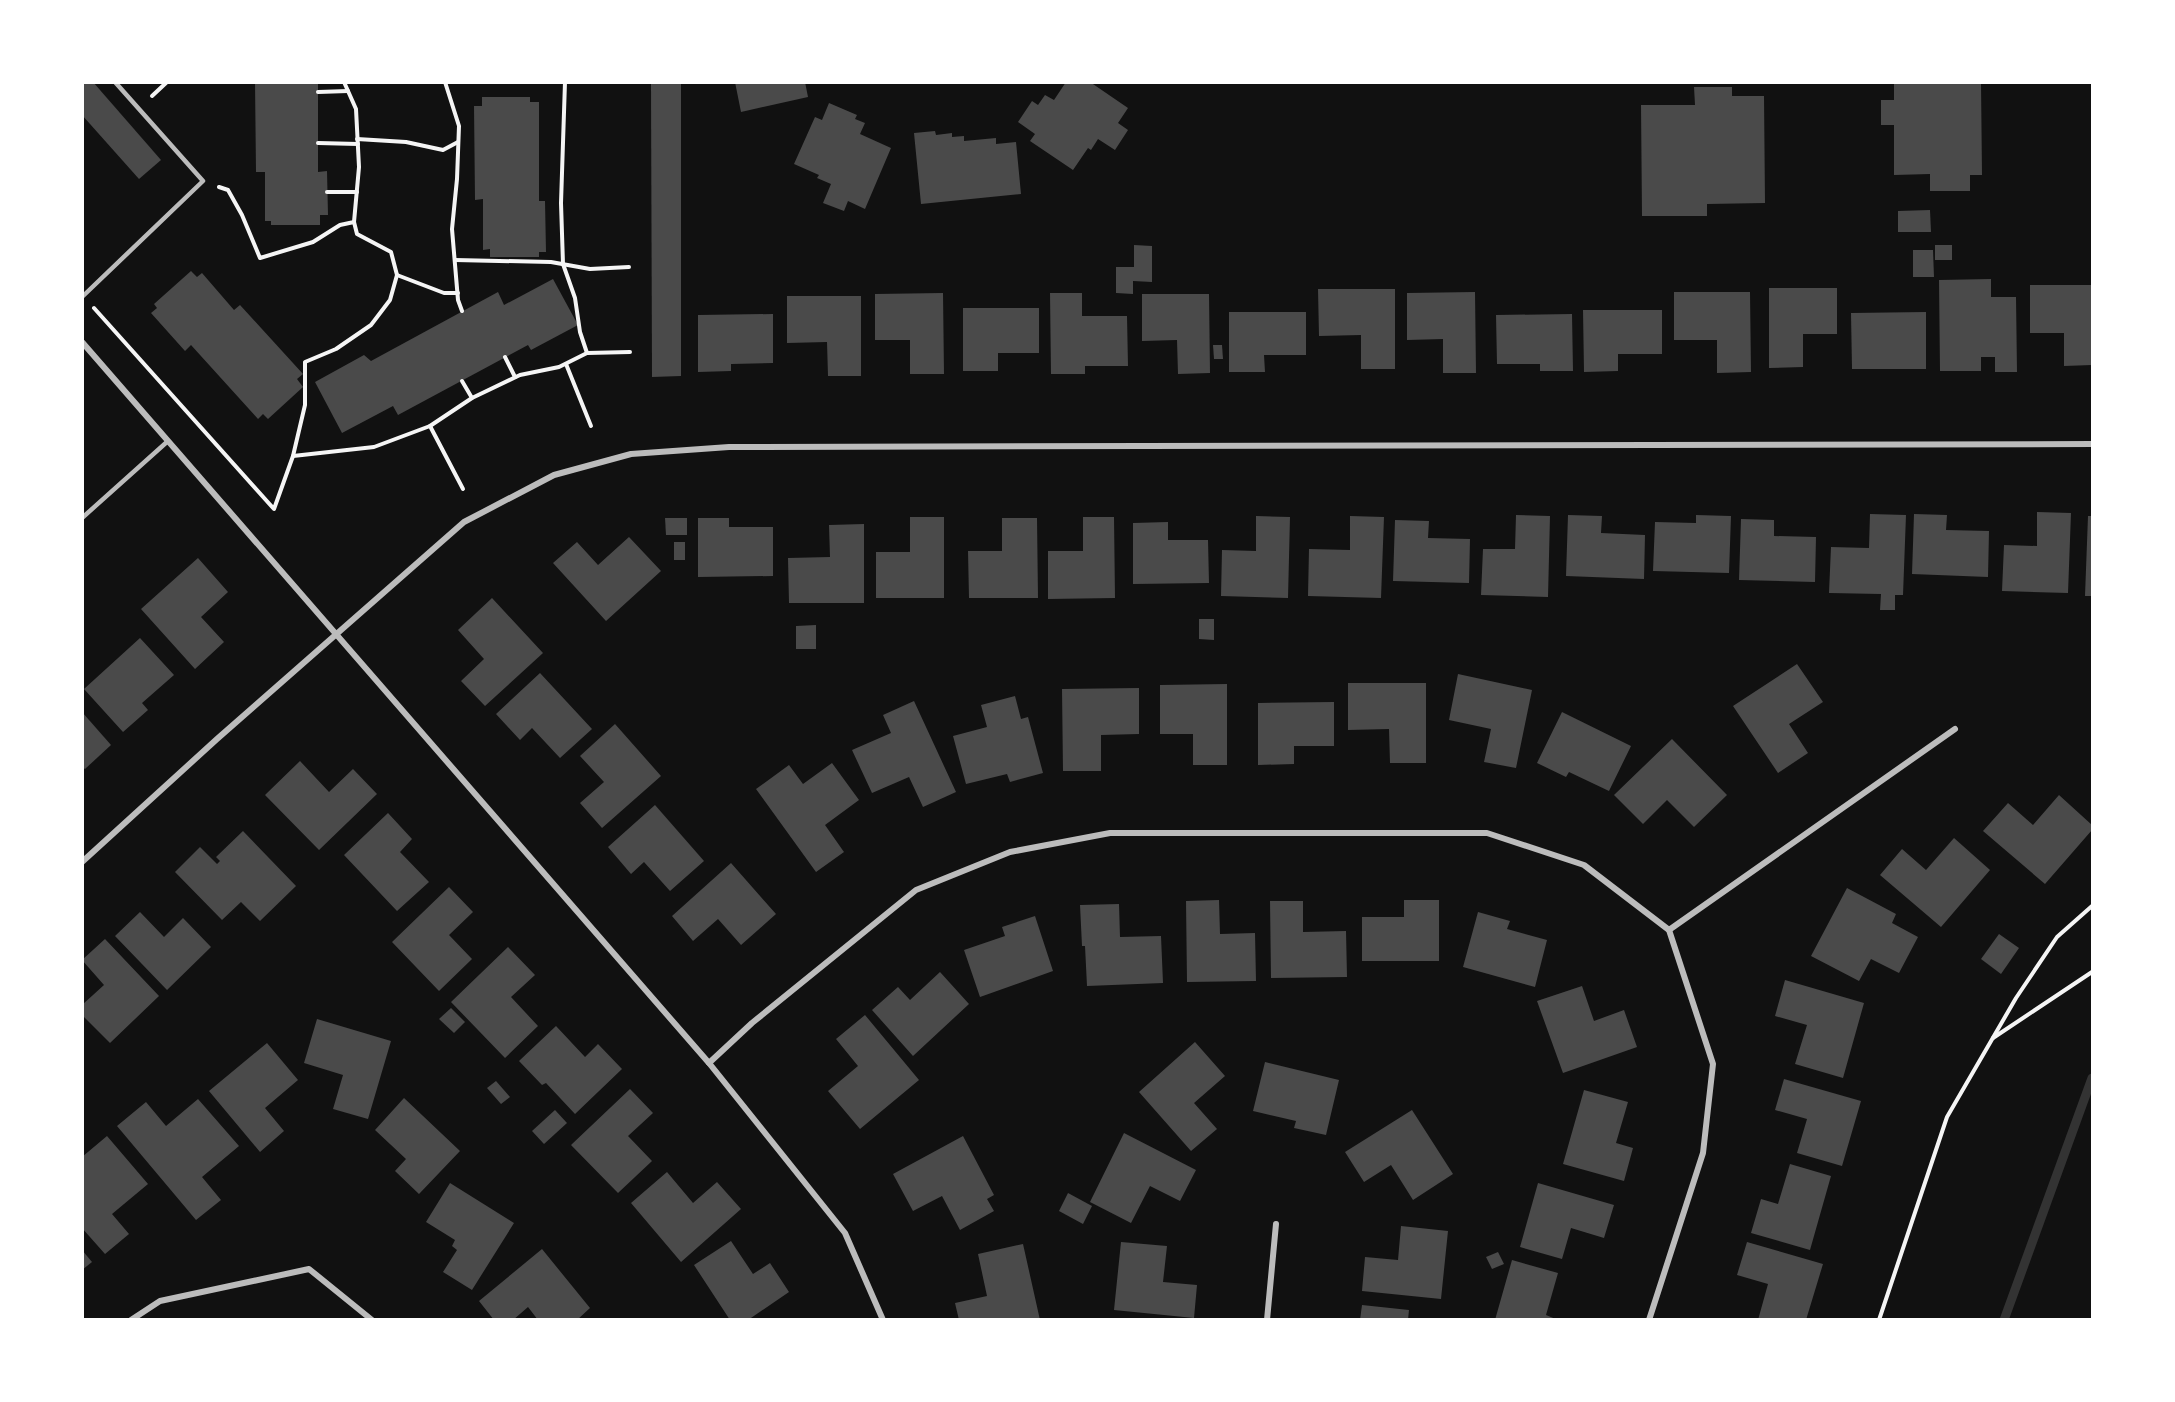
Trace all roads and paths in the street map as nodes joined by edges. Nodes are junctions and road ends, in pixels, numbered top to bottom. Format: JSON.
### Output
{"nodes":[{"id":1,"x":115,"y":82,"type":"edge"},
{"id":2,"x":344,"y":82,"type":"edge"},
{"id":3,"x":445,"y":82,"type":"edge"},
{"id":4,"x":565,"y":82,"type":"edge"},
{"id":5,"x":348,"y":91,"type":"junction"},
{"id":6,"x":318,"y":92,"type":"dead end"},
{"id":7,"x":357,"y":139,"type":"junction"},
{"id":8,"x":458,"y":142,"type":"junction"},
{"id":9,"x":318,"y":143,"type":"dead end"},
{"id":10,"x":358,"y":144,"type":"junction"},
{"id":11,"x":202,"y":181,"type":"junction"},
{"id":12,"x":327,"y":192,"type":"dead end"},
{"id":13,"x":357,"y":192,"type":"junction"},
{"id":14,"x":354,"y":222,"type":"junction"},
{"id":15,"x":455,"y":260,"type":"junction"},
{"id":16,"x":563,"y":264,"type":"junction"},
{"id":17,"x":629,"y":267,"type":"dead end"},
{"id":18,"x":397,"y":275,"type":"junction"},
{"id":19,"x":458,"y":293,"type":"junction"},
{"id":20,"x":83,"y":296,"type":"edge"},
{"id":21,"x":462,"y":311,"type":"dead end"},
{"id":22,"x":82,"y":342,"type":"edge"},
{"id":23,"x":630,"y":352,"type":"dead end"},
{"id":24,"x":588,"y":353,"type":"junction"},
{"id":25,"x":505,"y":357,"type":"dead end"},
{"id":26,"x":566,"y":364,"type":"junction"},
{"id":27,"x":515,"y":377,"type":"junction"},
{"id":28,"x":462,"y":381,"type":"dead end"},
{"id":29,"x":472,"y":398,"type":"junction"},
{"id":30,"x":430,"y":426,"type":"junction"},
{"id":31,"x":591,"y":426,"type":"dead end"},
{"id":32,"x":168,"y":441,"type":"junction"},
{"id":33,"x":2092,"y":444,"type":"edge"},
{"id":34,"x":293,"y":456,"type":"junction"},
{"id":35,"x":463,"y":489,"type":"dead end"},
{"id":36,"x":82,"y":518,"type":"edge"},
{"id":37,"x":336,"y":634,"type":"junction"},
{"id":38,"x":1955,"y":729,"type":"dead end"},
{"id":39,"x":82,"y":862,"type":"edge"},
{"id":40,"x":2092,"y":906,"type":"edge"},
{"id":41,"x":1670,"y":930,"type":"junction"},
{"id":42,"x":2092,"y":972,"type":"edge"},
{"id":43,"x":1992,"y":1038,"type":"junction"},
{"id":44,"x":709,"y":1063,"type":"junction"},
{"id":45,"x":1276,"y":1224,"type":"dead end"},
{"id":46,"x":130,"y":1320,"type":"edge"},
{"id":47,"x":372,"y":1320,"type":"edge"},
{"id":48,"x":883,"y":1320,"type":"edge"},
{"id":49,"x":1267,"y":1320,"type":"edge"},
{"id":50,"x":1648,"y":1320,"type":"edge"},
{"id":51,"x":1879,"y":1320,"type":"edge"}],
"edges":[{"from":1,"to":11,"type":"lane"},
{"from":2,"to":5,"type":"path"},
{"from":3,"to":8,"type":"path"},
{"from":4,"to":16,"type":"path"},
{"from":5,"to":6,"type":"path"},
{"from":5,"to":7,"type":"path"},
{"from":7,"to":8,"type":"path"},
{"from":7,"to":10,"type":"path"},
{"from":8,"to":15,"type":"path"},
{"from":9,"to":10,"type":"path"},
{"from":10,"to":13,"type":"path"},
{"from":11,"to":14,"type":"path"},
{"from":11,"to":20,"type":"lane"},
{"from":12,"to":13,"type":"path"},
{"from":13,"to":14,"type":"path"},
{"from":14,"to":18,"type":"path"},
{"from":15,"to":16,"type":"path"},
{"from":15,"to":19,"type":"path"},
{"from":16,"to":17,"type":"path"},
{"from":16,"to":24,"type":"path"},
{"from":18,"to":19,"type":"path"},
{"from":18,"to":34,"type":"path"},
{"from":19,"to":21,"type":"path"},
{"from":20,"to":34,"type":"path"},
{"from":22,"to":32,"type":"street"},
{"from":23,"to":24,"type":"path"},
{"from":24,"to":26,"type":"path"},
{"from":25,"to":27,"type":"path"},
{"from":26,"to":27,"type":"path"},
{"from":26,"to":31,"type":"path"},
{"from":27,"to":29,"type":"path"},
{"from":28,"to":29,"type":"path"},
{"from":29,"to":30,"type":"path"},
{"from":30,"to":34,"type":"path"},
{"from":30,"to":35,"type":"path"},
{"from":32,"to":36,"type":"lane"},
{"from":32,"to":37,"type":"street"},
{"from":33,"to":37,"type":"street"},
{"from":37,"to":39,"type":"street"},
{"from":37,"to":44,"type":"street"},
{"from":38,"to":41,"type":"street"},
{"from":40,"to":43,"type":"path"},
{"from":41,"to":44,"type":"street"},
{"from":41,"to":50,"type":"street"},
{"from":42,"to":43,"type":"path"},
{"from":43,"to":51,"type":"path"},
{"from":44,"to":48,"type":"street"},
{"from":45,"to":49,"type":"street"},
{"from":46,"to":47,"type":"street"}]}
